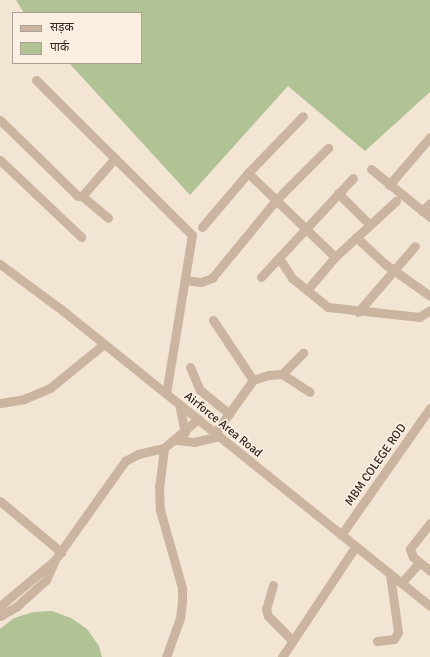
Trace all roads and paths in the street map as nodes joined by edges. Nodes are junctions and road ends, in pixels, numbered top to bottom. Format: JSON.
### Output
{"nodes":[{"id":1,"x":36,"y":80,"type":"dead end"},
{"id":2,"x":303,"y":116,"type":"dead end"},
{"id":3,"x":0,"y":120,"type":"edge"},
{"id":4,"x":430,"y":137,"type":"edge"},
{"id":5,"x":328,"y":148,"type":"dead end"},
{"id":6,"x":115,"y":158,"type":"junction"},
{"id":7,"x":0,"y":160,"type":"edge"},
{"id":8,"x":371,"y":169,"type":"dead end"},
{"id":9,"x":248,"y":173,"type":"junction"},
{"id":10,"x":353,"y":178,"type":"dead end"},
{"id":11,"x":389,"y":185,"type":"junction"},
{"id":12,"x":338,"y":193,"type":"junction"},
{"id":13,"x":82,"y":196,"type":"junction"},
{"id":14,"x":276,"y":200,"type":"junction"},
{"id":15,"x":396,"y":201,"type":"dead end"},
{"id":16,"x":430,"y":203,"type":"edge"},
{"id":17,"x":422,"y":211,"type":"junction"},
{"id":18,"x":430,"y":217,"type":"edge"},
{"id":19,"x":108,"y":218,"type":"dead end"},
{"id":20,"x":369,"y":224,"type":"junction"},
{"id":21,"x":202,"y":226,"type":"dead end"},
{"id":22,"x":305,"y":228,"type":"junction"},
{"id":23,"x":81,"y":237,"type":"dead end"},
{"id":24,"x":356,"y":237,"type":"junction"},
{"id":25,"x":415,"y":246,"type":"dead end"},
{"id":26,"x":335,"y":257,"type":"junction"},
{"id":27,"x":279,"y":258,"type":"junction"},
{"id":28,"x":0,"y":264,"type":"edge"},
{"id":29,"x":393,"y":270,"type":"junction"},
{"id":30,"x":261,"y":278,"type":"dead end"},
{"id":31,"x":186,"y":280,"type":"junction"},
{"id":32,"x":307,"y":290,"type":"junction"},
{"id":33,"x":430,"y":296,"type":"edge"},
{"id":34,"x":430,"y":310,"type":"edge"},
{"id":35,"x":358,"y":312,"type":"junction"},
{"id":36,"x":213,"y":320,"type":"dead end"},
{"id":37,"x":104,"y":344,"type":"junction"},
{"id":38,"x":303,"y":353,"type":"dead end"},
{"id":39,"x":190,"y":367,"type":"dead end"},
{"id":40,"x":282,"y":374,"type":"junction"},
{"id":41,"x":253,"y":380,"type":"junction"},
{"id":42,"x":310,"y":392,"type":"dead end"},
{"id":43,"x":166,"y":394,"type":"junction"},
{"id":44,"x":0,"y":403,"type":"edge"},
{"id":45,"x":179,"y":404,"type":"junction"},
{"id":46,"x":430,"y":408,"type":"edge"},
{"id":47,"x":230,"y":414,"type":"junction"},
{"id":48,"x":198,"y":419,"type":"junction"},
{"id":49,"x":185,"y":432,"type":"junction"},
{"id":50,"x":217,"y":435,"type":"junction"},
{"id":51,"x":176,"y":440,"type":"junction"},
{"id":52,"x":164,"y":448,"type":"junction"},
{"id":53,"x":0,"y":501,"type":"edge"},
{"id":54,"x":430,"y":523,"type":"edge"},
{"id":55,"x":341,"y":535,"type":"junction"},
{"id":56,"x":355,"y":546,"type":"junction"},
{"id":57,"x":61,"y":552,"type":"junction"},
{"id":58,"x":54,"y":560,"type":"junction"},
{"id":59,"x":419,"y":563,"type":"junction"},
{"id":60,"x":430,"y":571,"type":"edge"},
{"id":61,"x":390,"y":574,"type":"junction"},
{"id":62,"x":401,"y":583,"type":"junction"},
{"id":63,"x":273,"y":585,"type":"dead end"},
{"id":64,"x":0,"y":606,"type":"edge"},
{"id":65,"x":430,"y":606,"type":"edge"},
{"id":66,"x":0,"y":616,"type":"edge"},
{"id":67,"x":293,"y":641,"type":"junction"},
{"id":68,"x":377,"y":642,"type":"dead end"},
{"id":69,"x":166,"y":657,"type":"edge"},
{"id":70,"x":282,"y":657,"type":"edge"}],
"edges":[{"from":1,"to":6,"type":"street"},
{"from":2,"to":9,"type":"street"},
{"from":3,"to":13,"type":"street"},
{"from":4,"to":11,"type":"street"},
{"from":5,"to":14,"type":"street"},
{"from":6,"to":13,"type":"street"},
{"from":6,"to":31,"type":"street"},
{"from":7,"to":23,"type":"street"},
{"from":8,"to":11,"type":"street"},
{"from":9,"to":14,"type":"street"},
{"from":9,"to":21,"type":"street"},
{"from":10,"to":12,"type":"street"},
{"from":11,"to":17,"type":"street"},
{"from":12,"to":20,"type":"street"},
{"from":12,"to":22,"type":"street"},
{"from":13,"to":19,"type":"street"},
{"from":14,"to":22,"type":"street"},
{"from":14,"to":31,"type":"street"},
{"from":15,"to":20,"type":"street"},
{"from":16,"to":17,"type":"street"},
{"from":17,"to":18,"type":"street"},
{"from":20,"to":24,"type":"street"},
{"from":22,"to":26,"type":"street"},
{"from":22,"to":27,"type":"street"},
{"from":24,"to":26,"type":"street"},
{"from":24,"to":29,"type":"street"},
{"from":25,"to":29,"type":"street"},
{"from":26,"to":32,"type":"street"},
{"from":27,"to":30,"type":"street"},
{"from":27,"to":32,"type":"street"},
{"from":28,"to":37,"type":"street","name":"Airforce Area Road"},
{"from":29,"to":33,"type":"street"},
{"from":29,"to":35,"type":"street"},
{"from":31,"to":43,"type":"street"},
{"from":32,"to":35,"type":"street"},
{"from":34,"to":35,"type":"street"},
{"from":36,"to":41,"type":"street"},
{"from":37,"to":43,"type":"street","name":"Airforce Area Road"},
{"from":37,"to":44,"type":"street"},
{"from":38,"to":40,"type":"street"},
{"from":39,"to":47,"type":"street"},
{"from":40,"to":41,"type":"street"},
{"from":40,"to":42,"type":"street"},
{"from":41,"to":47,"type":"street"},
{"from":43,"to":45,"type":"street","name":"Airforce Area Road"},
{"from":45,"to":48,"type":"street","name":"Airforce Area Road"},
{"from":45,"to":49,"type":"street"},
{"from":46,"to":55,"type":"street","name":"MBM COLEGE ROD"},
{"from":47,"to":50,"type":"street"},
{"from":48,"to":49,"type":"street"},
{"from":48,"to":50,"type":"street","name":"Airforce Area Road"},
{"from":49,"to":51,"type":"street"},
{"from":50,"to":51,"type":"street"},
{"from":50,"to":55,"type":"street","name":"Airforce Area Road"},
{"from":51,"to":52,"type":"street"},
{"from":52,"to":57,"type":"street"},
{"from":52,"to":69,"type":"street"},
{"from":53,"to":57,"type":"street"},
{"from":54,"to":59,"type":"street"},
{"from":55,"to":56,"type":"street","name":"Airforce Area Road"},
{"from":56,"to":61,"type":"street","name":"Airforce Area Road"},
{"from":56,"to":67,"type":"street"},
{"from":57,"to":58,"type":"street"},
{"from":58,"to":64,"type":"street"},
{"from":58,"to":66,"type":"street"},
{"from":59,"to":60,"type":"street"},
{"from":59,"to":62,"type":"street"},
{"from":61,"to":62,"type":"street","name":"Airforce Area Road"},
{"from":61,"to":68,"type":"street"},
{"from":62,"to":65,"type":"street","name":"Airforce Area Road"},
{"from":63,"to":67,"type":"street"},
{"from":67,"to":70,"type":"street"}]}
